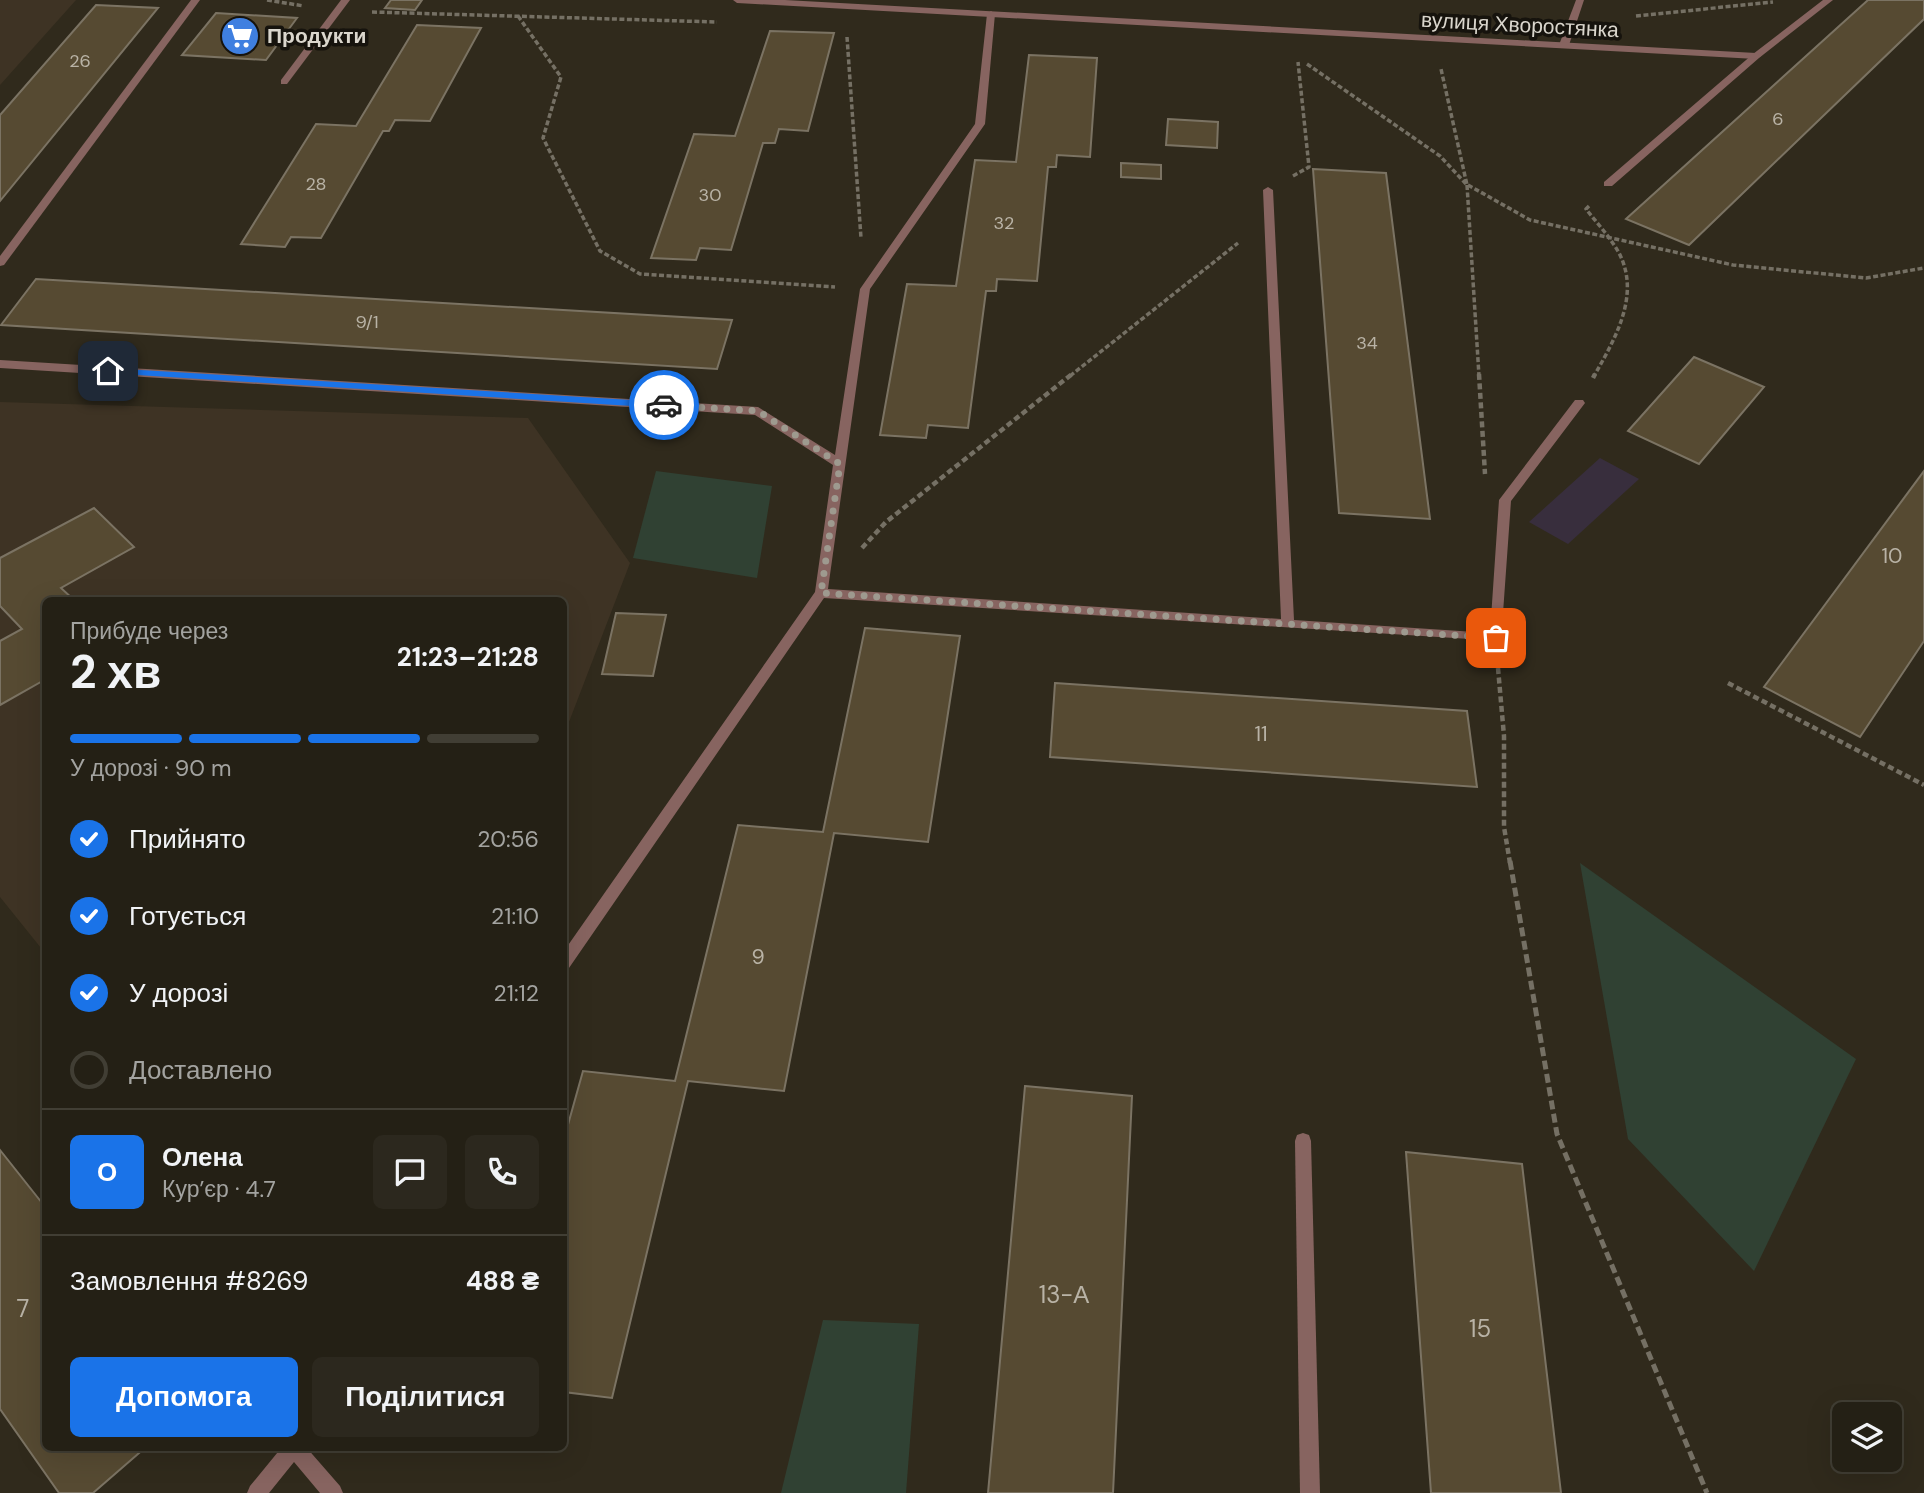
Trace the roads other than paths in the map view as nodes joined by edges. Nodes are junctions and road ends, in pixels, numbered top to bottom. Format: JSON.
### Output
{"nodes":[{"id":1,"x":197,"y":0,"type":"edge"},
{"id":2,"x":346,"y":0,"type":"edge"},
{"id":3,"x":737,"y":0,"type":"edge"},
{"id":4,"x":1580,"y":0,"type":"edge"},
{"id":5,"x":1829,"y":0,"type":"edge"},
{"id":6,"x":992,"y":14,"type":"junction"},
{"id":7,"x":1564,"y":45,"type":"junction"},
{"id":8,"x":1756,"y":56,"type":"junction"},
{"id":9,"x":284,"y":82,"type":"dead end"},
{"id":10,"x":1608,"y":184,"type":"road end"},
{"id":11,"x":1268,"y":190,"type":"road end"},
{"id":12,"x":0,"y":263,"type":"edge"},
{"id":13,"x":0,"y":364,"type":"edge"},
{"id":14,"x":1578,"y":403,"type":"road end"},
{"id":15,"x":840,"y":464,"type":"junction"},
{"id":16,"x":821,"y":593,"type":"junction"},
{"id":17,"x":1288,"y":623,"type":"junction"},
{"id":18,"x":567,"y":959,"type":"edge"},
{"id":19,"x":1303,"y":1141,"type":"dead end"},
{"id":20,"x":292,"y":1451,"type":"edge"},
{"id":21,"x":297,"y":1451,"type":"edge"},
{"id":22,"x":257,"y":1493,"type":"edge"},
{"id":23,"x":333,"y":1493,"type":"edge"},
{"id":24,"x":1310,"y":1493,"type":"edge"}],
"edges":[{"from":1,"to":12,"type":"street"},
{"from":2,"to":9,"type":"street"},
{"from":3,"to":6,"type":"street","name":"вулиця Хворостянка"},
{"from":4,"to":7,"type":"street"},
{"from":5,"to":8,"type":"street"},
{"from":6,"to":7,"type":"street","name":"вулиця Хворостянка"},
{"from":6,"to":15,"type":"street"},
{"from":7,"to":8,"type":"street","name":"вулиця Хворостянка"},
{"from":8,"to":10,"type":"street"},
{"from":11,"to":17,"type":"street"},
{"from":13,"to":15,"type":"street"},
{"from":14,"to":17,"type":"street"},
{"from":15,"to":16,"type":"street"},
{"from":16,"to":17,"type":"street"},
{"from":16,"to":18,"type":"street"},
{"from":19,"to":24,"type":"street"},
{"from":20,"to":22,"type":"street"},
{"from":21,"to":23,"type":"street"}]}
